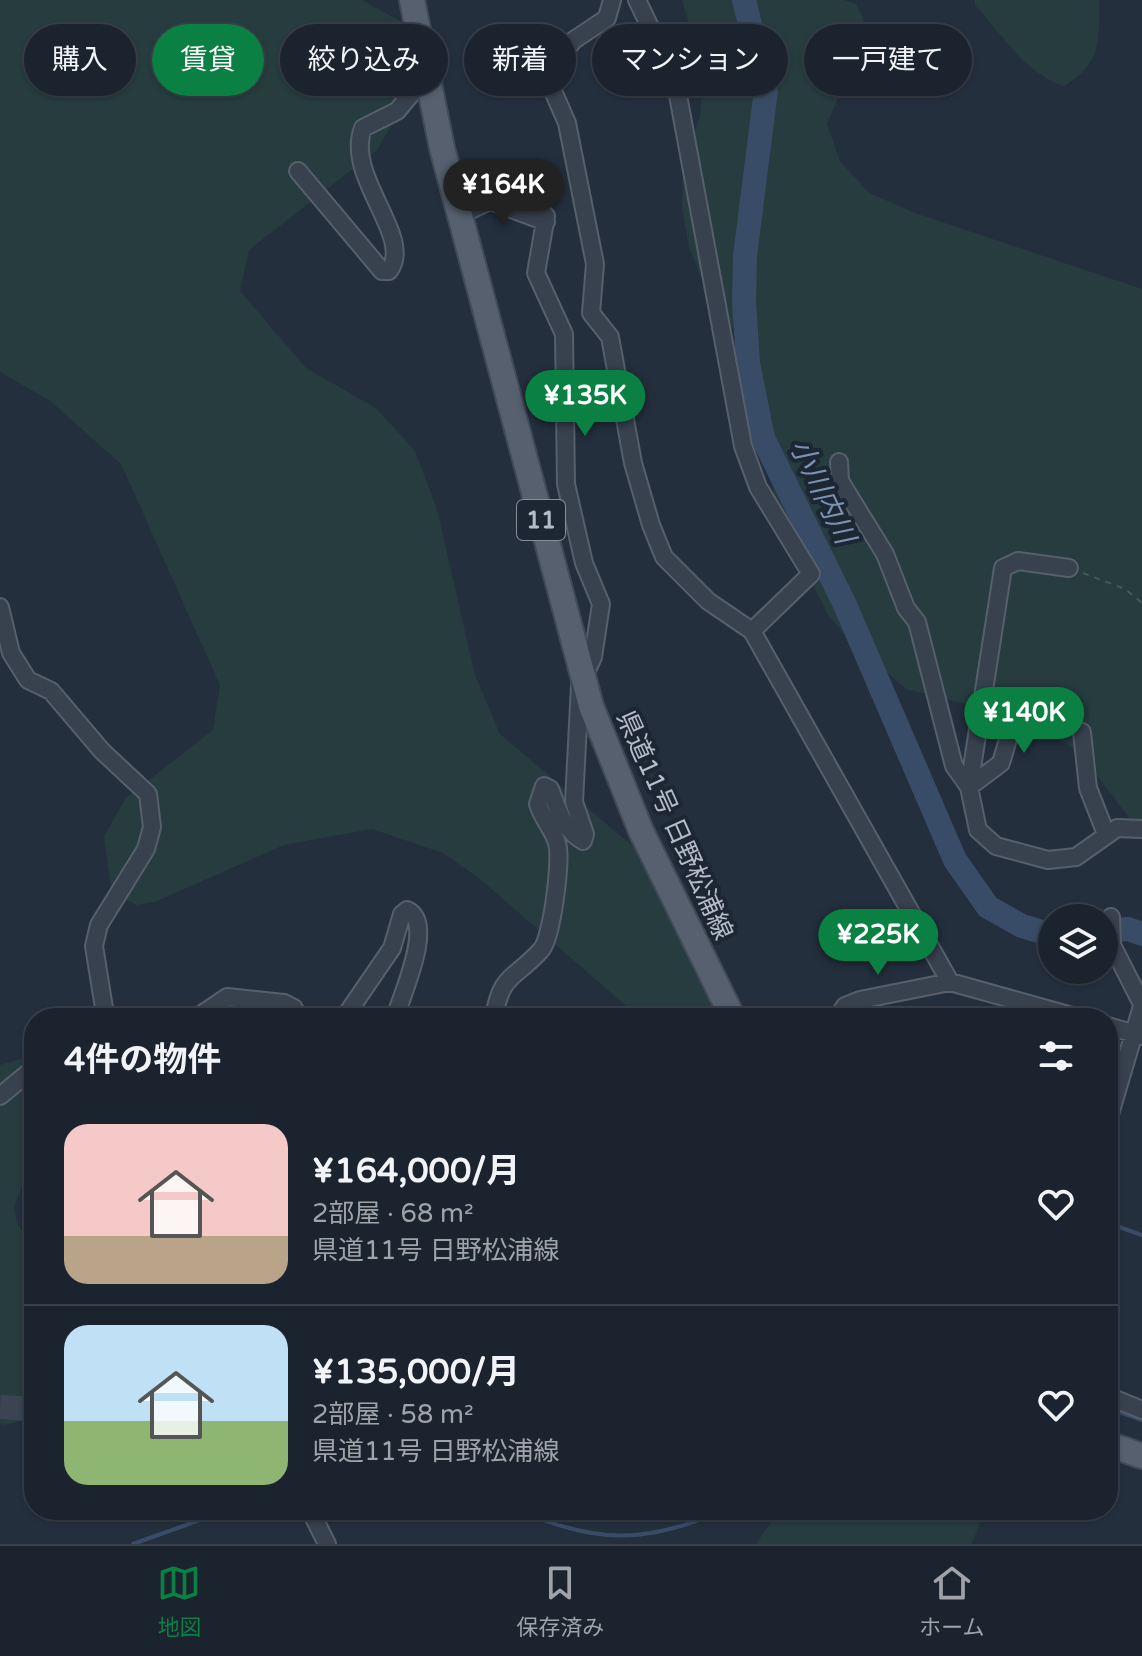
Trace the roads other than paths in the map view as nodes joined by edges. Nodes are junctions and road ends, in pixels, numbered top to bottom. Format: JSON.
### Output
{"nodes":[{"id":1,"x":412,"y":0,"type":"edge"},
{"id":2,"x":612,"y":0,"type":"edge"},
{"id":3,"x":637,"y":0,"type":"edge"},
{"id":4,"x":417,"y":24,"type":"edge"},
{"id":5,"x":410,"y":96,"type":"edge"},
{"id":6,"x":432,"y":96,"type":"edge"},
{"id":7,"x":298,"y":171,"type":"dead end"},
{"id":8,"x":460,"y":215,"type":"junction"},
{"id":9,"x":839,"y":462,"type":"dead end"},
{"id":10,"x":1069,"y":568,"type":"road end"},
{"id":11,"x":0,"y":607,"type":"edge"},
{"id":12,"x":752,"y":631,"type":"junction"},
{"id":13,"x":583,"y":676,"type":"junction"},
{"id":14,"x":1070,"y":705,"type":"dead end"},
{"id":15,"x":1082,"y":732,"type":"dead end"},
{"id":16,"x":969,"y":787,"type":"junction"},
{"id":17,"x":1142,"y":829,"type":"edge"},
{"id":18,"x":1106,"y":834,"type":"junction"},
{"id":19,"x":1118,"y":957,"type":"edge"},
{"id":20,"x":950,"y":982,"type":"junction"},
{"id":21,"x":1142,"y":1005,"type":"edge"},
{"id":22,"x":104,"y":1008,"type":"edge"},
{"id":23,"x":211,"y":1008,"type":"edge"},
{"id":24,"x":294,"y":1008,"type":"edge"},
{"id":25,"x":351,"y":1008,"type":"edge"},
{"id":26,"x":398,"y":1008,"type":"edge"},
{"id":27,"x":496,"y":1008,"type":"edge"},
{"id":28,"x":728,"y":1008,"type":"edge"},
{"id":29,"x":844,"y":1008,"type":"edge"},
{"id":30,"x":1043,"y":1008,"type":"edge"},
{"id":31,"x":1118,"y":1029,"type":"edge"},
{"id":32,"x":1138,"y":1035,"type":"edge"},
{"id":33,"x":24,"y":1076,"type":"edge"},
{"id":34,"x":1118,"y":1092,"type":"edge"},
{"id":35,"x":0,"y":1096,"type":"edge"},
{"id":36,"x":1118,"y":1400,"type":"edge"},
{"id":37,"x":1142,"y":1410,"type":"edge"},
{"id":38,"x":1118,"y":1448,"type":"edge"},
{"id":39,"x":1142,"y":1456,"type":"edge"},
{"id":40,"x":315,"y":1520,"type":"edge"},
{"id":41,"x":327,"y":1544,"type":"edge"}],
"edges":[{"from":1,"to":4,"type":"main road","name":"県道11号 日野松浦線","number":"11"},
{"from":2,"to":12,"type":"street"},
{"from":3,"to":12,"type":"street"},
{"from":5,"to":7,"type":"street"},
{"from":6,"to":8,"type":"main road","name":"県道11号 日野松浦線","number":"11"},
{"from":8,"to":13,"type":"main road","name":"県道11号 日野松浦線","number":"11"},
{"from":8,"to":13,"type":"street"},
{"from":9,"to":16,"type":"street"},
{"from":10,"to":16,"type":"street"},
{"from":11,"to":22,"type":"street"},
{"from":12,"to":20,"type":"street"},
{"from":13,"to":27,"type":"street"},
{"from":13,"to":28,"type":"main road","name":"県道11号 日野松浦線","number":"11"},
{"from":14,"to":16,"type":"street"},
{"from":15,"to":18,"type":"street"},
{"from":16,"to":18,"type":"street"},
{"from":17,"to":18,"type":"street"},
{"from":19,"to":21,"type":"street"},
{"from":20,"to":29,"type":"street"},
{"from":20,"to":30,"type":"street"},
{"from":21,"to":32,"type":"street"},
{"from":23,"to":24,"type":"street"},
{"from":25,"to":26,"type":"street"},
{"from":31,"to":32,"type":"street"},
{"from":32,"to":34,"type":"street"},
{"from":33,"to":35,"type":"street"},
{"from":36,"to":37,"type":"street"},
{"from":38,"to":39,"type":"main road"},
{"from":40,"to":41,"type":"street"}]}
